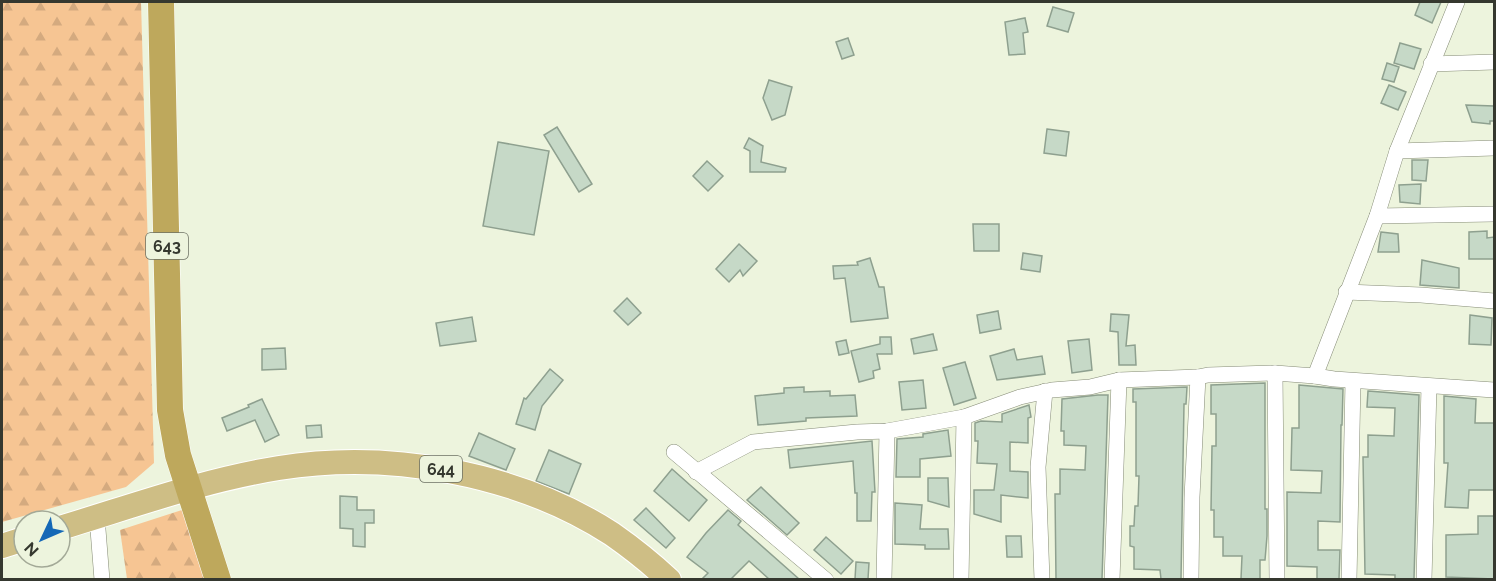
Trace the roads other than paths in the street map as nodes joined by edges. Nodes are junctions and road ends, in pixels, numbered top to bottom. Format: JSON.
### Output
{"nodes":[{"id":1,"x":161,"y":2,"type":"edge"},
{"id":2,"x":1457,"y":2,"type":"edge"},
{"id":3,"x":1494,"y":62,"type":"edge"},
{"id":4,"x":1431,"y":64,"type":"junction"},
{"id":5,"x":1494,"y":148,"type":"edge"},
{"id":6,"x":1397,"y":151,"type":"junction"},
{"id":7,"x":1494,"y":214,"type":"edge"},
{"id":8,"x":1377,"y":216,"type":"junction"},
{"id":9,"x":1346,"y":292,"type":"junction"},
{"id":10,"x":1494,"y":301,"type":"edge"},
{"id":11,"x":1275,"y":373,"type":"junction"},
{"id":12,"x":1314,"y":376,"type":"junction"},
{"id":13,"x":1198,"y":377,"type":"junction"},
{"id":14,"x":1119,"y":380,"type":"junction"},
{"id":15,"x":1353,"y":381,"type":"junction"},
{"id":16,"x":1429,"y":386,"type":"junction"},
{"id":17,"x":1494,"y":390,"type":"edge"},
{"id":18,"x":1045,"y":391,"type":"junction"},
{"id":19,"x":964,"y":417,"type":"junction"},
{"id":20,"x":887,"y":431,"type":"junction"},
{"id":21,"x":674,"y":452,"type":"dead end"},
{"id":22,"x":696,"y":471,"type":"junction"},
{"id":23,"x":188,"y":487,"type":"junction"},
{"id":24,"x":98,"y":517,"type":"junction"},
{"id":25,"x":72,"y":525,"type":"edge"},
{"id":26,"x":102,"y":579,"type":"edge"},
{"id":27,"x":218,"y":579,"type":"edge"},
{"id":28,"x":669,"y":579,"type":"edge"},
{"id":29,"x":826,"y":579,"type":"edge"},
{"id":30,"x":884,"y":579,"type":"edge"},
{"id":31,"x":961,"y":579,"type":"edge"},
{"id":32,"x":1042,"y":579,"type":"edge"},
{"id":33,"x":1112,"y":579,"type":"edge"},
{"id":34,"x":1191,"y":579,"type":"edge"},
{"id":35,"x":1276,"y":579,"type":"edge"},
{"id":36,"x":1349,"y":579,"type":"edge"},
{"id":37,"x":1424,"y":579,"type":"edge"}],
"edges":[{"from":1,"to":23,"type":"highway","number":"643"},
{"from":2,"to":4,"type":"street"},
{"from":3,"to":4,"type":"street"},
{"from":4,"to":6,"type":"street"},
{"from":5,"to":6,"type":"street"},
{"from":6,"to":8,"type":"street"},
{"from":7,"to":8,"type":"street"},
{"from":8,"to":9,"type":"street"},
{"from":9,"to":10,"type":"street"},
{"from":9,"to":12,"type":"street"},
{"from":11,"to":12,"type":"street"},
{"from":11,"to":13,"type":"street"},
{"from":11,"to":35,"type":"street"},
{"from":12,"to":15,"type":"street"},
{"from":13,"to":14,"type":"street"},
{"from":13,"to":34,"type":"street"},
{"from":14,"to":18,"type":"street"},
{"from":14,"to":33,"type":"street"},
{"from":15,"to":16,"type":"street"},
{"from":15,"to":36,"type":"street"},
{"from":16,"to":17,"type":"street"},
{"from":16,"to":37,"type":"street"},
{"from":18,"to":19,"type":"street"},
{"from":18,"to":32,"type":"street"},
{"from":19,"to":20,"type":"street"},
{"from":19,"to":31,"type":"street"},
{"from":20,"to":22,"type":"street"},
{"from":20,"to":30,"type":"street"},
{"from":21,"to":22,"type":"street"},
{"from":22,"to":29,"type":"street"},
{"from":23,"to":24,"type":"main road","number":"644"},
{"from":23,"to":27,"type":"highway","number":"643"},
{"from":23,"to":28,"type":"main road","number":"644"},
{"from":24,"to":25,"type":"main road","number":"644"},
{"from":24,"to":26,"type":"street"}]}
